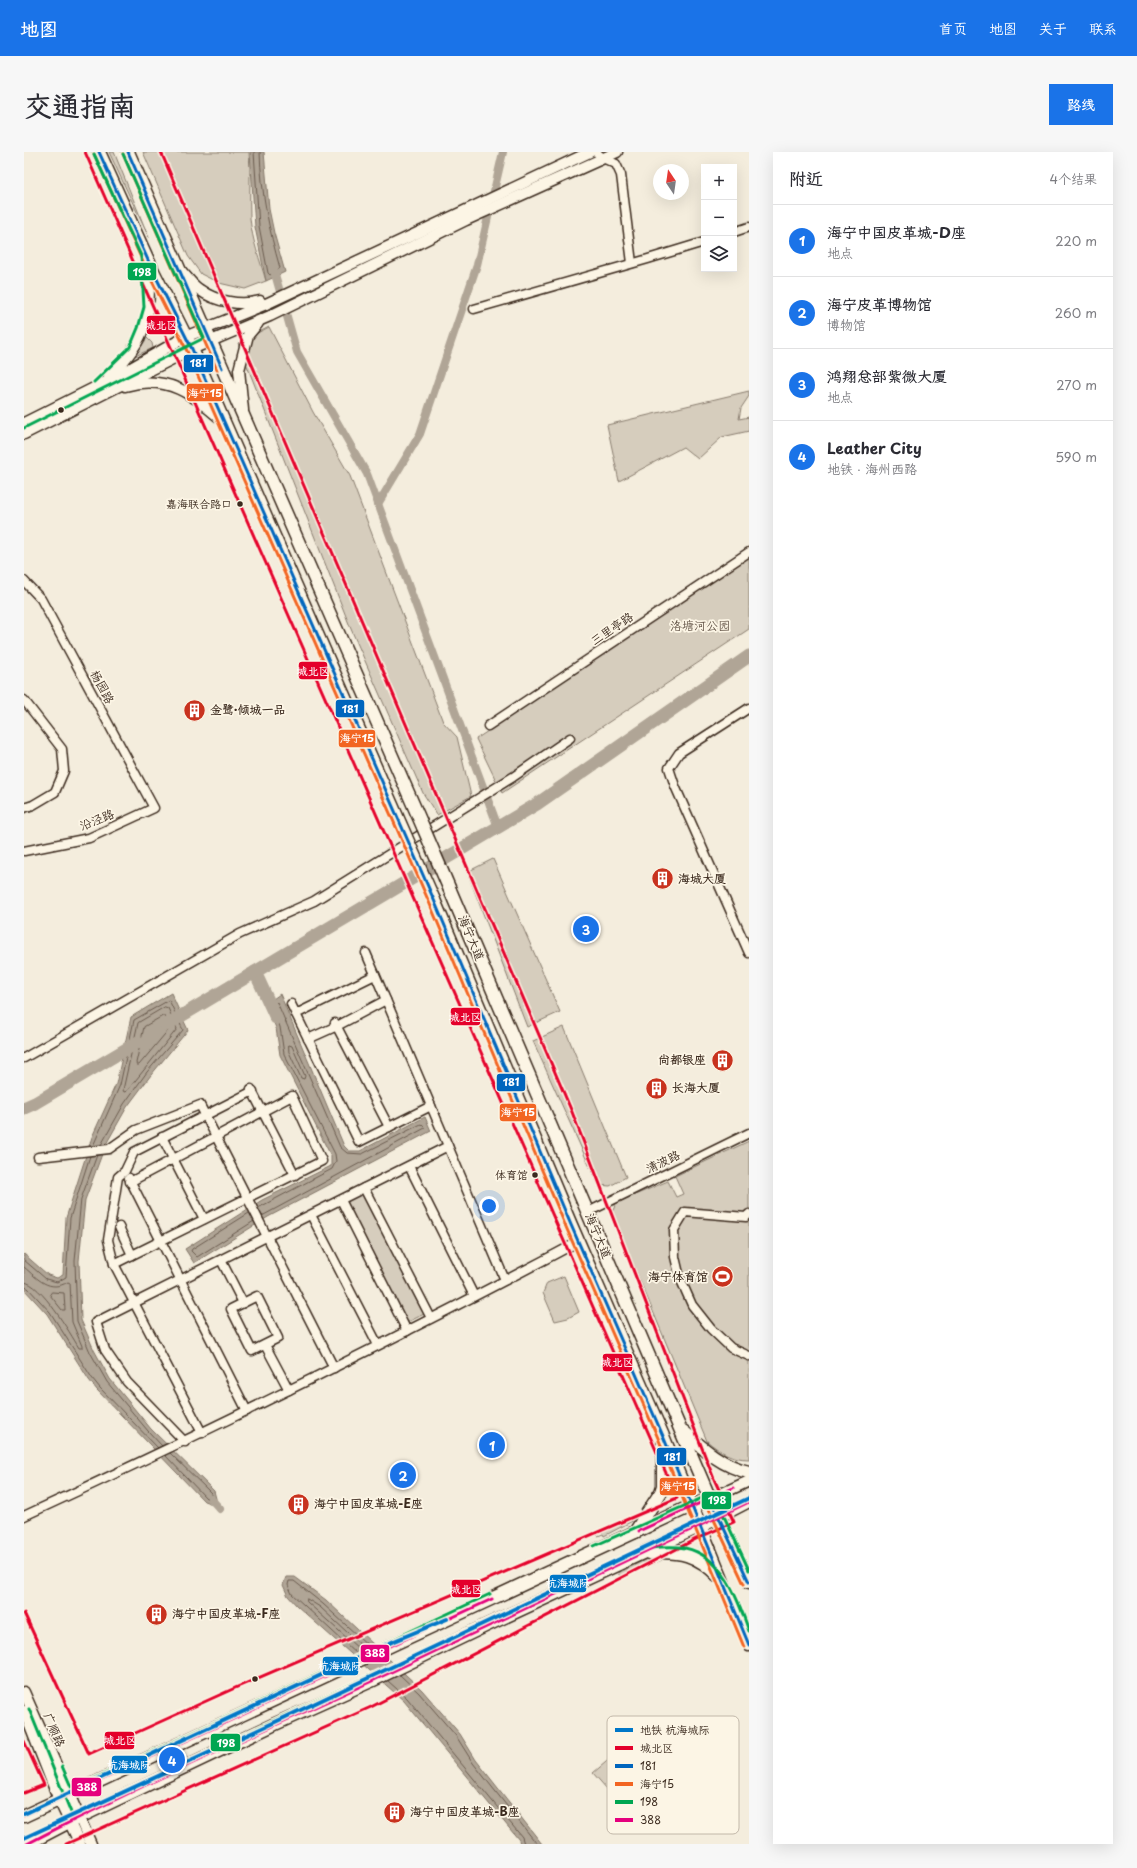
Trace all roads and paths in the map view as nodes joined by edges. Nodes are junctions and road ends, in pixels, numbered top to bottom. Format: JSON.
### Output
{"nodes":[{"id":1,"x":99,"y":152,"type":"edge"},
{"id":2,"x":128,"y":152,"type":"edge"},
{"id":3,"x":590,"y":152,"type":"edge"},
{"id":4,"x":617,"y":152,"type":"edge"},
{"id":5,"x":600,"y":155,"type":"edge"},
{"id":6,"x":470,"y":212,"type":"junction"},
{"id":7,"x":749,"y":227,"type":"edge"},
{"id":8,"x":737,"y":231,"type":"edge"},
{"id":9,"x":701,"y":243,"type":"edge"},
{"id":10,"x":146,"y":255,"type":"junction"},
{"id":11,"x":632,"y":263,"type":"junction"},
{"id":12,"x":179,"y":268,"type":"junction"},
{"id":13,"x":265,"y":301,"type":"junction"},
{"id":14,"x":474,"y":309,"type":"dead end"},
{"id":15,"x":265,"y":318,"type":"junction"},
{"id":16,"x":205,"y":328,"type":"junction"},
{"id":17,"x":186,"y":337,"type":"junction"},
{"id":18,"x":211,"y":342,"type":"junction"},
{"id":19,"x":192,"y":349,"type":"junction"},
{"id":20,"x":102,"y":389,"type":"junction"},
{"id":21,"x":243,"y":416,"type":"junction"},
{"id":22,"x":223,"y":421,"type":"junction"},
{"id":23,"x":24,"y":423,"type":"edge"},
{"id":24,"x":24,"y":434,"type":"edge"},
{"id":25,"x":749,"y":552,"type":"edge"},
{"id":26,"x":24,"y":581,"type":"edge"},
{"id":27,"x":24,"y":700,"type":"edge"},
{"id":28,"x":749,"y":708,"type":"edge"},
{"id":29,"x":488,"y":726,"type":"dead end"},
{"id":30,"x":570,"y":738,"type":"dead end"},
{"id":31,"x":24,"y":808,"type":"edge"},
{"id":32,"x":154,"y":808,"type":"joint"},
{"id":33,"x":24,"y":851,"type":"edge"},
{"id":34,"x":366,"y":953,"type":"dead end"},
{"id":35,"x":749,"y":953,"type":"edge"},
{"id":36,"x":375,"y":975,"type":"junction"},
{"id":37,"x":386,"y":1000,"type":"junction"},
{"id":38,"x":291,"y":1004,"type":"dead end"},
{"id":39,"x":296,"y":1014,"type":"junction"},
{"id":40,"x":336,"y":1025,"type":"junction"},
{"id":41,"x":308,"y":1039,"type":"junction"},
{"id":42,"x":24,"y":1058,"type":"edge"},
{"id":43,"x":431,"y":1106,"type":"junction"},
{"id":44,"x":263,"y":1111,"type":"junction"},
{"id":45,"x":205,"y":1115,"type":"junction"},
{"id":46,"x":389,"y":1127,"type":"junction"},
{"id":47,"x":749,"y":1133,"type":"edge"},
{"id":48,"x":216,"y":1136,"type":"junction"},
{"id":49,"x":162,"y":1137,"type":"junction"},
{"id":50,"x":448,"y":1146,"type":"junction"},
{"id":51,"x":38,"y":1157,"type":"dead end"},
{"id":52,"x":173,"y":1159,"type":"junction"},
{"id":53,"x":409,"y":1166,"type":"junction"},
{"id":54,"x":125,"y":1171,"type":"junction"},
{"id":55,"x":295,"y":1175,"type":"junction"},
{"id":56,"x":130,"y":1182,"type":"junction"},
{"id":57,"x":364,"y":1188,"type":"junction"},
{"id":58,"x":248,"y":1198,"type":"junction"},
{"id":59,"x":341,"y":1200,"type":"junction"},
{"id":60,"x":588,"y":1212,"type":"junction"},
{"id":61,"x":749,"y":1214,"type":"edge"},
{"id":62,"x":310,"y":1215,"type":"junction"},
{"id":63,"x":204,"y":1219,"type":"junction"},
{"id":64,"x":119,"y":1227,"type":"dead end"},
{"id":65,"x":266,"y":1233,"type":"junction"},
{"id":66,"x":160,"y":1241,"type":"junction"},
{"id":67,"x":578,"y":1242,"type":"junction"},
{"id":68,"x":132,"y":1255,"type":"junction"},
{"id":69,"x":222,"y":1260,"type":"junction"},
{"id":70,"x":114,"y":1264,"type":"junction"},
{"id":71,"x":181,"y":1280,"type":"junction"},
{"id":72,"x":505,"y":1280,"type":"junction"},
{"id":73,"x":474,"y":1296,"type":"junction"},
{"id":74,"x":134,"y":1303,"type":"junction"},
{"id":75,"x":243,"y":1303,"type":"junction"},
{"id":76,"x":431,"y":1318,"type":"junction"},
{"id":77,"x":407,"y":1331,"type":"junction"},
{"id":78,"x":265,"y":1345,"type":"junction"},
{"id":79,"x":378,"y":1346,"type":"junction"},
{"id":80,"x":749,"y":1356,"type":"edge"},
{"id":81,"x":334,"y":1368,"type":"junction"},
{"id":82,"x":289,"y":1390,"type":"junction"},
{"id":83,"x":247,"y":1411,"type":"junction"},
{"id":84,"x":680,"y":1429,"type":"junction"},
{"id":85,"x":202,"y":1433,"type":"junction"},
{"id":86,"x":663,"y":1436,"type":"junction"},
{"id":87,"x":183,"y":1443,"type":"junction"},
{"id":88,"x":749,"y":1472,"type":"edge"},
{"id":89,"x":749,"y":1481,"type":"edge"},
{"id":90,"x":710,"y":1499,"type":"junction"},
{"id":91,"x":749,"y":1502,"type":"edge"},
{"id":92,"x":692,"y":1506,"type":"junction"},
{"id":93,"x":24,"y":1516,"type":"edge"},
{"id":94,"x":720,"y":1517,"type":"junction"},
{"id":95,"x":700,"y":1526,"type":"junction"},
{"id":96,"x":633,"y":1534,"type":"junction"},
{"id":97,"x":640,"y":1554,"type":"junction"},
{"id":98,"x":723,"y":1582,"type":"junction"},
{"id":99,"x":749,"y":1582,"type":"edge"},
{"id":100,"x":749,"y":1645,"type":"edge"},
{"id":101,"x":24,"y":1692,"type":"edge"},
{"id":102,"x":24,"y":1711,"type":"edge"},
{"id":103,"x":64,"y":1798,"type":"junction"},
{"id":104,"x":24,"y":1816,"type":"edge"},
{"id":105,"x":74,"y":1819,"type":"junction"},
{"id":106,"x":27,"y":1844,"type":"edge"},
{"id":107,"x":80,"y":1844,"type":"edge"},
{"id":108,"x":91,"y":1844,"type":"edge"}],
"edges":[{"from":1,"to":10,"type":"highway","name":"海宁大道"},
{"from":2,"to":12,"type":"highway","name":"海宁大道"},
{"from":3,"to":6,"type":"main road"},
{"from":4,"to":5,"type":"main road"},
{"from":5,"to":6,"type":"main road"},
{"from":5,"to":11,"type":"street"},
{"from":6,"to":13,"type":"main road"},
{"from":6,"to":15,"type":"main road"},
{"from":7,"to":8,"type":"street"},
{"from":9,"to":11,"type":"street"},
{"from":10,"to":17,"type":"highway","name":"海宁大道"},
{"from":10,"to":20,"type":"main road"},
{"from":11,"to":14,"type":"street"},
{"from":12,"to":13,"type":"main road"},
{"from":12,"to":16,"type":"highway","name":"海宁大道"},
{"from":13,"to":16,"type":"main road"},
{"from":15,"to":18,"type":"main road"},
{"from":15,"to":21,"type":"main road"},
{"from":16,"to":17,"type":"main road"},
{"from":16,"to":18,"type":"highway","name":"海宁大道"},
{"from":17,"to":19,"type":"highway","name":"海宁大道"},
{"from":17,"to":20,"type":"main road"},
{"from":18,"to":19,"type":"main road"},
{"from":18,"to":21,"type":"highway","name":"海宁大道"},
{"from":19,"to":20,"type":"main road"},
{"from":19,"to":22,"type":"highway","name":"海宁大道"},
{"from":20,"to":22,"type":"main road"},
{"from":20,"to":23,"type":"main road"},
{"from":20,"to":24,"type":"main road"},
{"from":21,"to":60,"type":"highway","name":"海宁大道","bridge":true},
{"from":22,"to":67,"type":"highway","name":"海宁大道","bridge":true},
{"from":25,"to":29,"type":"street","name":"三里亭路"},
{"from":26,"to":32,"type":"street","name":"杨园路"},
{"from":27,"to":31,"type":"street"},
{"from":28,"to":35,"type":"street"},
{"from":30,"to":42,"type":"street"},
{"from":32,"to":33,"type":"street","name":"沿泾路"},
{"from":34,"to":36,"type":"street"},
{"from":36,"to":37,"type":"street"},
{"from":36,"to":39,"type":"street"},
{"from":37,"to":40,"type":"street"},
{"from":37,"to":43,"type":"street"},
{"from":38,"to":39,"type":"street"},
{"from":39,"to":41,"type":"street"},
{"from":40,"to":41,"type":"street"},
{"from":40,"to":46,"type":"street"},
{"from":41,"to":46,"type":"street"},
{"from":43,"to":46,"type":"street"},
{"from":43,"to":50,"type":"street"},
{"from":44,"to":45,"type":"street"},
{"from":44,"to":48,"type":"street"},
{"from":44,"to":55,"type":"street"},
{"from":44,"to":55,"type":"street"},
{"from":45,"to":48,"type":"street"},
{"from":45,"to":49,"type":"street"},
{"from":45,"to":51,"type":"street"},
{"from":47,"to":60,"type":"street","name":"清波路"},
{"from":48,"to":52,"type":"street"},
{"from":48,"to":58,"type":"street"},
{"from":49,"to":52,"type":"street"},
{"from":49,"to":54,"type":"street"},
{"from":50,"to":53,"type":"street"},
{"from":50,"to":72,"type":"street"},
{"from":52,"to":56,"type":"street"},
{"from":52,"to":63,"type":"street"},
{"from":53,"to":57,"type":"street"},
{"from":53,"to":73,"type":"street"},
{"from":54,"to":56,"type":"street"},
{"from":54,"to":70,"type":"street"},
{"from":55,"to":58,"type":"street"},
{"from":56,"to":66,"type":"street"},
{"from":57,"to":59,"type":"street"},
{"from":57,"to":76,"type":"street"},
{"from":58,"to":63,"type":"street"},
{"from":58,"to":65,"type":"street"},
{"from":59,"to":62,"type":"street"},
{"from":59,"to":77,"type":"street"},
{"from":60,"to":84,"type":"highway","name":"海宁大道"},
{"from":61,"to":80,"type":"street"},
{"from":62,"to":65,"type":"street"},
{"from":62,"to":79,"type":"street"},
{"from":63,"to":66,"type":"street"},
{"from":64,"to":68,"type":"street"},
{"from":65,"to":69,"type":"street"},
{"from":65,"to":81,"type":"street"},
{"from":66,"to":68,"type":"street"},
{"from":66,"to":71,"type":"street"},
{"from":67,"to":72,"type":"street"},
{"from":67,"to":86,"type":"highway","name":"海宁大道"},
{"from":68,"to":70,"type":"street"},
{"from":69,"to":71,"type":"street"},
{"from":69,"to":75,"type":"street"},
{"from":70,"to":74,"type":"street"},
{"from":71,"to":74,"type":"street"},
{"from":71,"to":83,"type":"street"},
{"from":72,"to":73,"type":"street"},
{"from":73,"to":76,"type":"street"},
{"from":74,"to":85,"type":"street"},
{"from":74,"to":87,"type":"street"},
{"from":75,"to":78,"type":"street"},
{"from":75,"to":78,"type":"street"},
{"from":76,"to":77,"type":"street"},
{"from":77,"to":79,"type":"street"},
{"from":78,"to":82,"type":"street"},
{"from":79,"to":81,"type":"street"},
{"from":81,"to":82,"type":"street"},
{"from":82,"to":83,"type":"street"},
{"from":83,"to":85,"type":"street"},
{"from":84,"to":88,"type":"highway"},
{"from":84,"to":90,"type":"highway","name":"海宁大道"},
{"from":85,"to":87,"type":"street"},
{"from":86,"to":92,"type":"highway","name":"海宁大道"},
{"from":86,"to":96,"type":"highway"},
{"from":87,"to":93,"type":"street"},
{"from":89,"to":90,"type":"main road"},
{"from":90,"to":92,"type":"highway"},
{"from":90,"to":94,"type":"highway","name":"海宁大道"},
{"from":91,"to":94,"type":"main road"},
{"from":92,"to":95,"type":"highway","name":"海宁大道"},
{"from":92,"to":96,"type":"highway"},
{"from":94,"to":95,"type":"highway"},
{"from":94,"to":99,"type":"highway","name":"海宁大道"},
{"from":95,"to":97,"type":"highway"},
{"from":95,"to":98,"type":"highway","name":"海宁大道"},
{"from":96,"to":103,"type":"highway"},
{"from":97,"to":98,"type":"highway"},
{"from":97,"to":105,"type":"highway"},
{"from":98,"to":100,"type":"highway","name":"海宁大道"},
{"from":101,"to":103,"type":"main road","name":"广顺路"},
{"from":102,"to":103,"type":"main road","name":"广顺路"},
{"from":103,"to":104,"type":"highway"},
{"from":103,"to":105,"type":"main road","name":"广顺路"},
{"from":105,"to":106,"type":"highway"},
{"from":105,"to":107,"type":"main road","name":"广顺路"},
{"from":105,"to":108,"type":"main road","name":"广顺路"}]}
